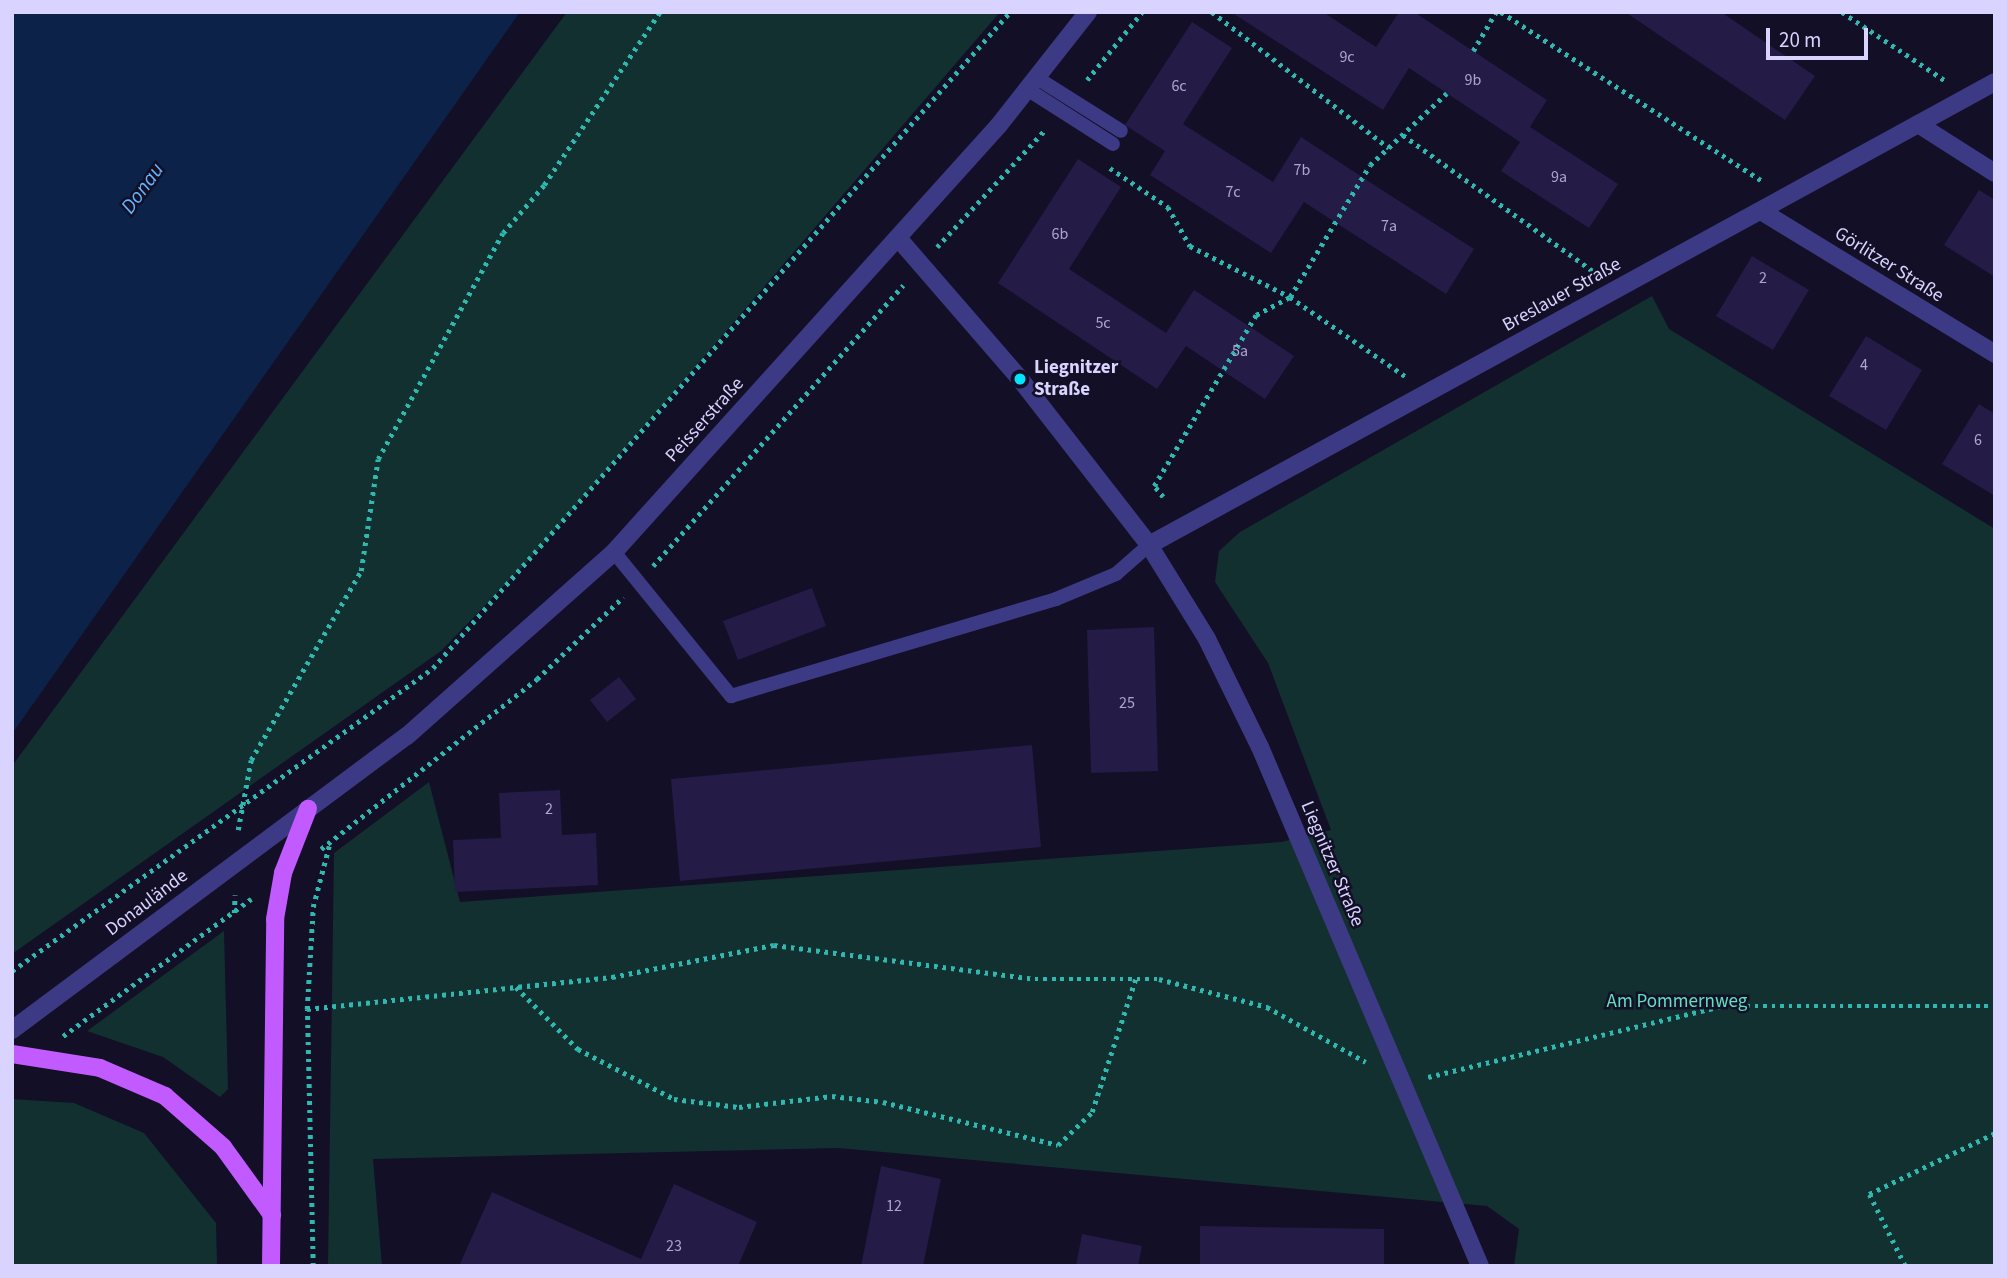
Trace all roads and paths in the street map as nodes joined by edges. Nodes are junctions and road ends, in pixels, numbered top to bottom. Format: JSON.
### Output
{"nodes":[{"id":1,"x":660,"y":12,"type":"edge"},
{"id":2,"x":1010,"y":12,"type":"edge"},
{"id":3,"x":1088,"y":12,"type":"edge"},
{"id":4,"x":1212,"y":12,"type":"edge"},
{"id":5,"x":1499,"y":12,"type":"edge"},
{"id":6,"x":1842,"y":12,"type":"edge"},
{"id":7,"x":1473,"y":51,"type":"dead end"},
{"id":8,"x":1995,"y":82,"type":"edge"},
{"id":9,"x":1032,"y":84,"type":"junction"},
{"id":10,"x":1447,"y":93,"type":"dead end"},
{"id":11,"x":1969,"y":96,"type":"junction"},
{"id":12,"x":1918,"y":124,"type":"junction"},
{"id":13,"x":1048,"y":126,"type":"dead end"},
{"id":14,"x":1059,"y":134,"type":"dead end"},
{"id":15,"x":1403,"y":135,"type":"junction"},
{"id":16,"x":1117,"y":138,"type":"dead end"},
{"id":17,"x":1389,"y":148,"type":"junction"},
{"id":18,"x":1103,"y":163,"type":"dead end"},
{"id":19,"x":1995,"y":173,"type":"edge"},
{"id":20,"x":1786,"y":197,"type":"junction"},
{"id":21,"x":1761,"y":211,"type":"junction"},
{"id":22,"x":898,"y":238,"type":"junction"},
{"id":23,"x":1618,"y":288,"type":"junction"},
{"id":24,"x":1290,"y":297,"type":"junction"},
{"id":25,"x":1995,"y":354,"type":"edge"},
{"id":26,"x":1428,"y":392,"type":"junction"},
{"id":27,"x":1163,"y":497,"type":"dead end"},
{"id":28,"x":1149,"y":545,"type":"junction"},
{"id":29,"x":614,"y":552,"type":"junction"},
{"id":30,"x":239,"y":809,"type":"junction"},
{"id":31,"x":308,"y":809,"type":"junction"},
{"id":32,"x":329,"y":844,"type":"dead end"},
{"id":33,"x":12,"y":971,"type":"edge"},
{"id":34,"x":1136,"y":977,"type":"junction"},
{"id":35,"x":516,"y":986,"type":"junction"},
{"id":36,"x":1995,"y":1006,"type":"edge"},
{"id":37,"x":307,"y":1009,"type":"junction"},
{"id":38,"x":12,"y":1030,"type":"edge"},
{"id":39,"x":12,"y":1054,"type":"edge"},
{"id":40,"x":1403,"y":1083,"type":"junction"},
{"id":41,"x":1995,"y":1133,"type":"edge"},
{"id":42,"x":272,"y":1216,"type":"junction"},
{"id":43,"x":269,"y":1263,"type":"edge"},
{"id":44,"x":313,"y":1266,"type":"edge"},
{"id":45,"x":1480,"y":1266,"type":"edge"},
{"id":46,"x":1905,"y":1266,"type":"edge"}],
"edges":[{"from":1,"to":30,"type":"path"},
{"from":2,"to":30,"type":"path"},
{"from":3,"to":9,"type":"street","name":"Peisserstraße"},
{"from":4,"to":17,"type":"path"},
{"from":5,"to":7,"type":"path"},
{"from":5,"to":20,"type":"path"},
{"from":6,"to":11,"type":"path"},
{"from":8,"to":11,"type":"street","name":"Breslauer Straße"},
{"from":9,"to":16,"type":"lane"},
{"from":9,"to":22,"type":"street","name":"Peisserstraße"},
{"from":10,"to":15,"type":"path"},
{"from":11,"to":12,"type":"street","name":"Breslauer Straße"},
{"from":12,"to":19,"type":"street"},
{"from":12,"to":20,"type":"street","name":"Breslauer Straße"},
{"from":13,"to":14,"type":"path"},
{"from":15,"to":17,"type":"path"},
{"from":15,"to":23,"type":"path"},
{"from":17,"to":24,"type":"path"},
{"from":18,"to":24,"type":"path"},
{"from":20,"to":21,"type":"street","name":"Breslauer Straße"},
{"from":21,"to":23,"type":"street","name":"Breslauer Straße"},
{"from":21,"to":25,"type":"street","name":"Görlitzer Straße"},
{"from":22,"to":28,"type":"street","name":"Liegnitzer Straße"},
{"from":22,"to":29,"type":"street","name":"Peisserstraße"},
{"from":23,"to":26,"type":"street","name":"Breslauer Straße"},
{"from":24,"to":26,"type":"path"},
{"from":24,"to":27,"type":"path"},
{"from":26,"to":28,"type":"street","name":"Breslauer Straße"},
{"from":28,"to":29,"type":"lane"},
{"from":28,"to":40,"type":"street","name":"Liegnitzer Straße"},
{"from":29,"to":31,"type":"street","name":"Peisserstraße"},
{"from":30,"to":33,"type":"path"},
{"from":31,"to":38,"type":"street","name":"Donaulände"},
{"from":31,"to":42,"type":"main road"},
{"from":32,"to":37,"type":"path"},
{"from":34,"to":35,"type":"path"},
{"from":34,"to":35,"type":"path"},
{"from":34,"to":40,"type":"path"},
{"from":35,"to":37,"type":"path"},
{"from":36,"to":40,"type":"path"},
{"from":37,"to":44,"type":"path"},
{"from":39,"to":42,"type":"main road"},
{"from":40,"to":45,"type":"street","name":"Liegnitzer Straße"},
{"from":41,"to":46,"type":"path"},
{"from":42,"to":43,"type":"main road"}]}
